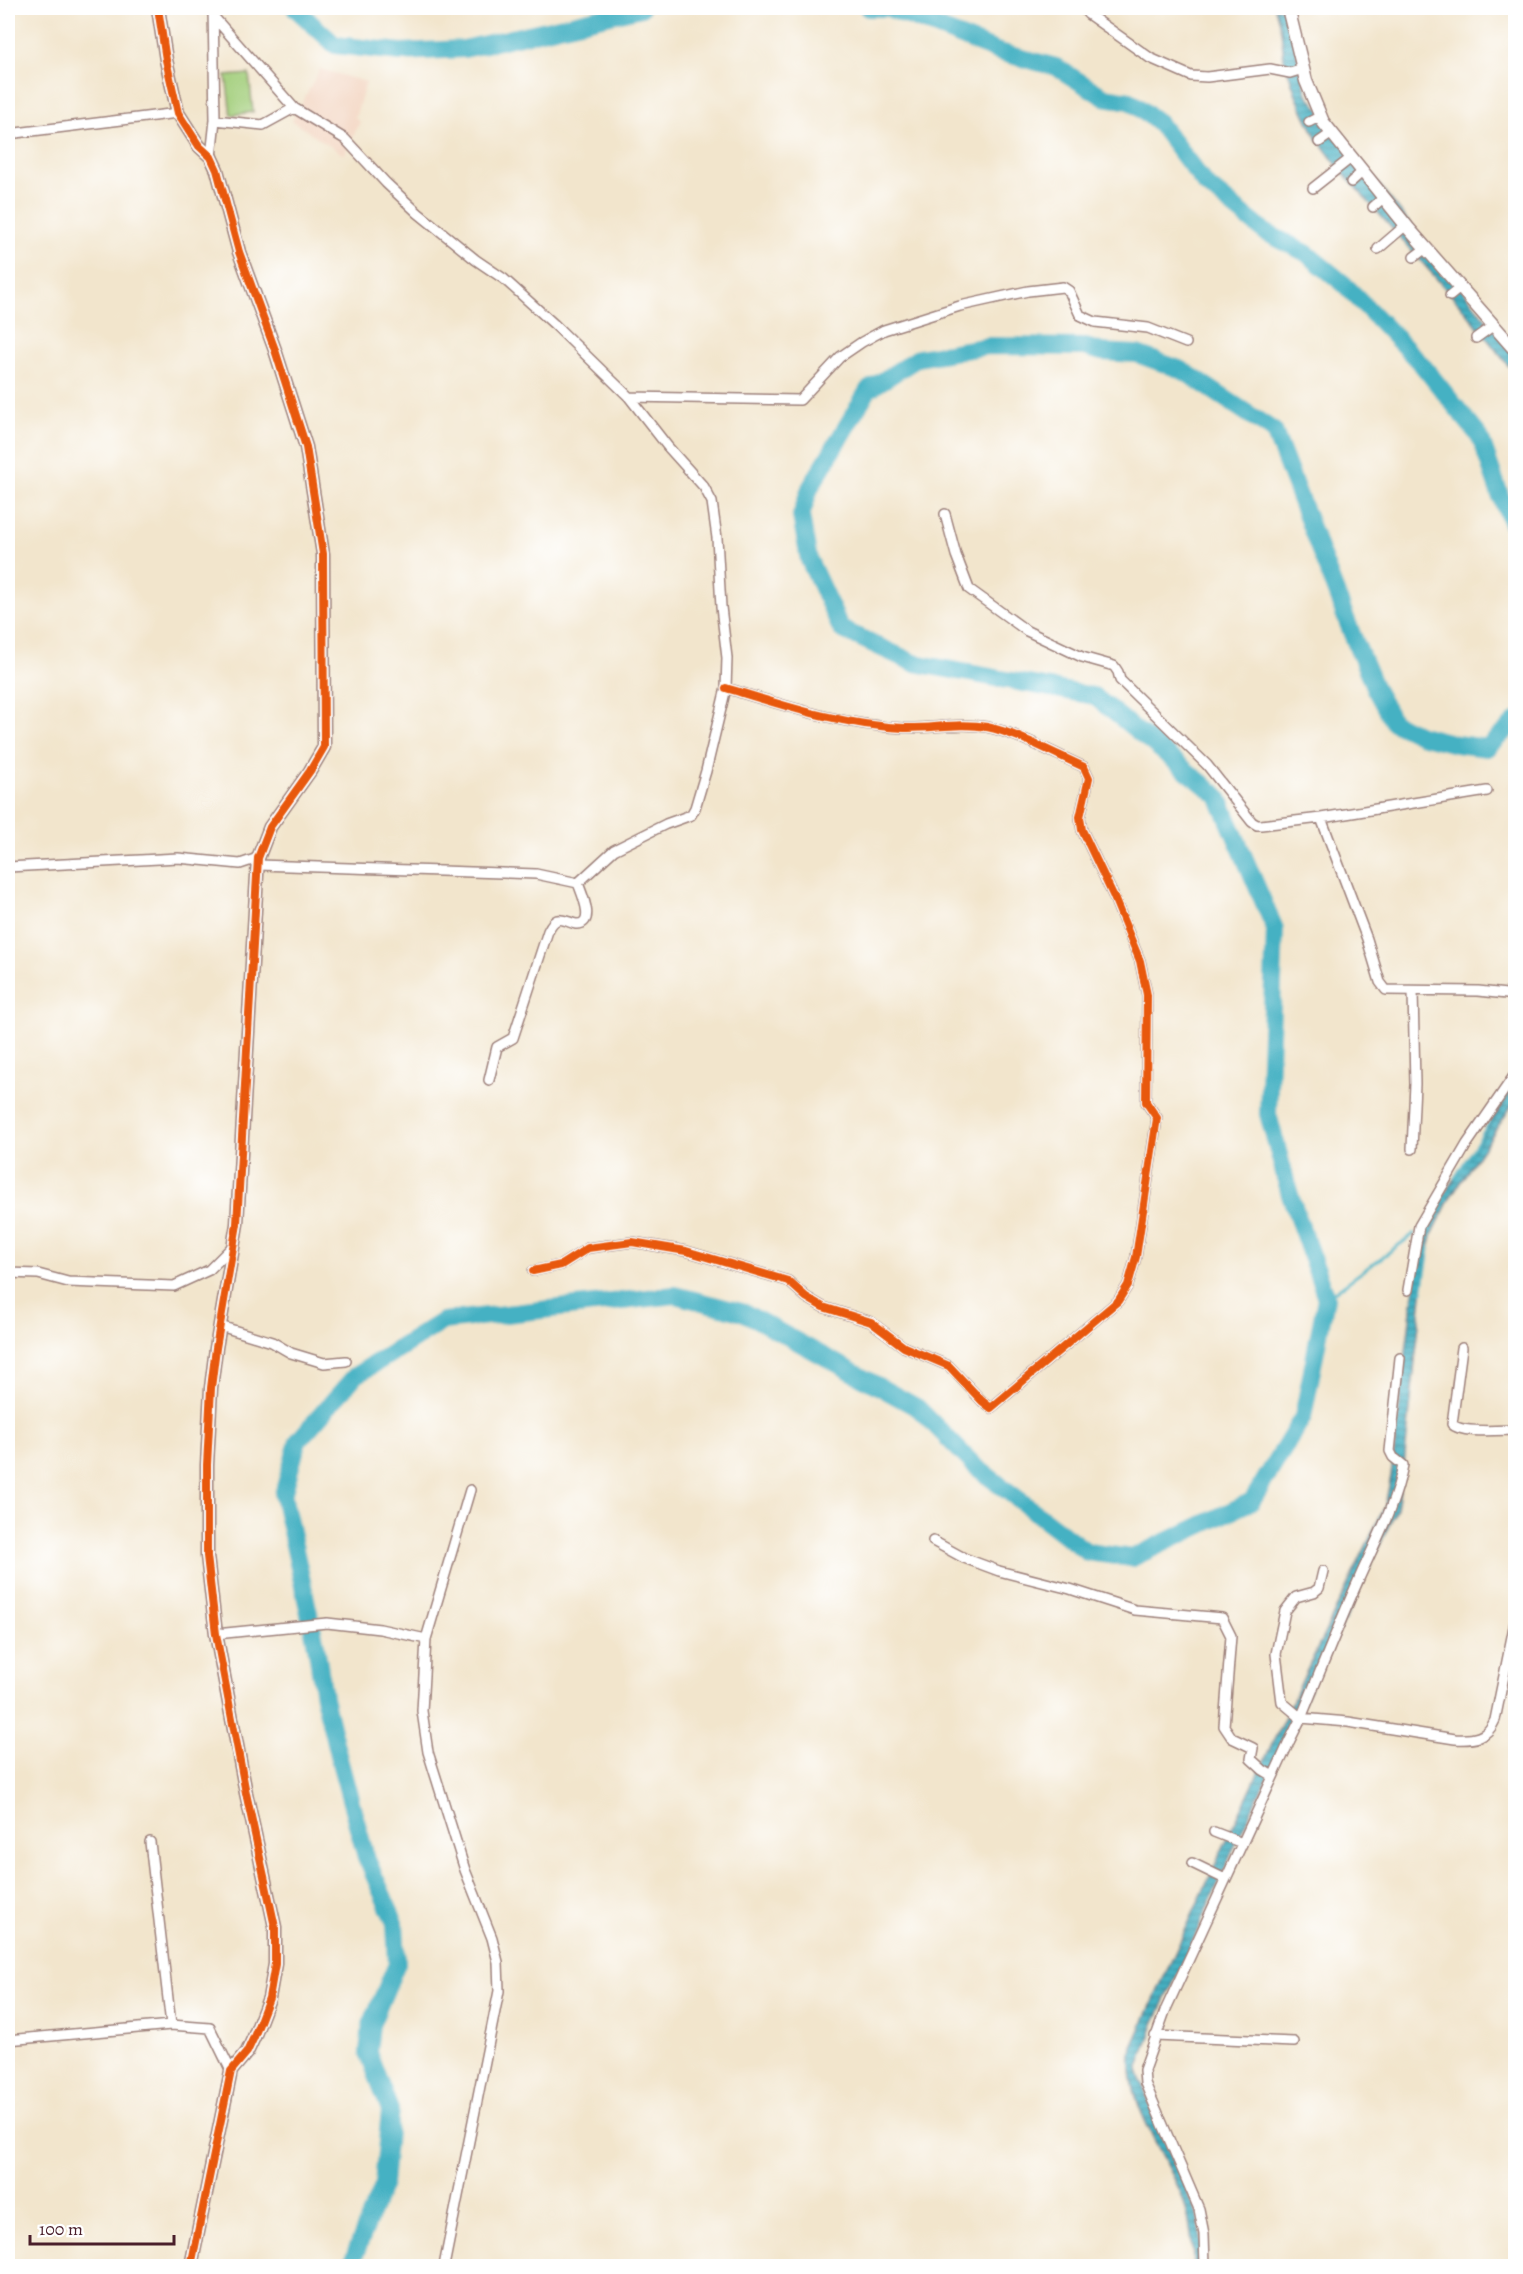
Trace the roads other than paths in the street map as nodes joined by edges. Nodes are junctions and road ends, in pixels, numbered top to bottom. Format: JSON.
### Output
{"nodes":[{"id":1,"x":158,"y":8,"type":"edge"},
{"id":2,"x":1083,"y":8,"type":"edge"},
{"id":3,"x":1288,"y":8,"type":"edge"},
{"id":4,"x":213,"y":12,"type":"edge"},
{"id":5,"x":1297,"y":71,"type":"junction"},
{"id":6,"x":294,"y":108,"type":"junction"},
{"id":7,"x":178,"y":113,"type":"junction"},
{"id":8,"x":214,"y":120,"type":"junction"},
{"id":9,"x":8,"y":134,"type":"edge"},
{"id":10,"x":1330,"y":135,"type":"junction"},
{"id":11,"x":1319,"y":142,"type":"dead end"},
{"id":12,"x":211,"y":157,"type":"junction"},
{"id":13,"x":1350,"y":159,"type":"junction"},
{"id":14,"x":1361,"y":173,"type":"junction"},
{"id":15,"x":1351,"y":182,"type":"dead end"},
{"id":16,"x":1312,"y":188,"type":"dead end"},
{"id":17,"x":1382,"y":199,"type":"junction"},
{"id":18,"x":1373,"y":207,"type":"dead end"},
{"id":19,"x":1405,"y":226,"type":"junction"},
{"id":20,"x":1378,"y":249,"type":"dead end"},
{"id":21,"x":1424,"y":249,"type":"junction"},
{"id":22,"x":1414,"y":257,"type":"dead end"},
{"id":23,"x":1460,"y":288,"type":"junction"},
{"id":24,"x":1450,"y":296,"type":"dead end"},
{"id":25,"x":1492,"y":326,"type":"junction"},
{"id":26,"x":1476,"y":338,"type":"dead end"},
{"id":27,"x":1186,"y":343,"type":"dead end"},
{"id":28,"x":1515,"y":351,"type":"edge"},
{"id":29,"x":629,"y":397,"type":"junction"},
{"id":30,"x":945,"y":514,"type":"dead end"},
{"id":31,"x":726,"y":688,"type":"junction"},
{"id":32,"x":1487,"y":791,"type":"dead end"},
{"id":33,"x":1321,"y":818,"type":"junction"},
{"id":34,"x":258,"y":862,"type":"junction"},
{"id":35,"x":8,"y":867,"type":"edge"},
{"id":36,"x":578,"y":883,"type":"junction"},
{"id":37,"x":1413,"y":991,"type":"junction"},
{"id":38,"x":1515,"y":994,"type":"edge"},
{"id":39,"x":1515,"y":1073,"type":"edge"},
{"id":40,"x":489,"y":1080,"type":"dead end"},
{"id":41,"x":1412,"y":1149,"type":"dead end"},
{"id":42,"x":234,"y":1245,"type":"junction"},
{"id":43,"x":533,"y":1270,"type":"dead end"},
{"id":44,"x":8,"y":1273,"type":"edge"},
{"id":45,"x":1408,"y":1290,"type":"dead end"},
{"id":46,"x":220,"y":1326,"type":"junction"},
{"id":47,"x":1462,"y":1348,"type":"dead end"},
{"id":48,"x":1400,"y":1358,"type":"dead end"},
{"id":49,"x":346,"y":1361,"type":"dead end"},
{"id":50,"x":1515,"y":1430,"type":"edge"},
{"id":51,"x":470,"y":1490,"type":"dead end"},
{"id":52,"x":933,"y":1541,"type":"dead end"},
{"id":53,"x":1323,"y":1571,"type":"dead end"},
{"id":54,"x":1515,"y":1617,"type":"edge"},
{"id":55,"x":216,"y":1634,"type":"junction"},
{"id":56,"x":426,"y":1639,"type":"junction"},
{"id":57,"x":1296,"y":1714,"type":"junction"},
{"id":58,"x":1268,"y":1773,"type":"junction"},
{"id":59,"x":1214,"y":1832,"type":"dead end"},
{"id":60,"x":1236,"y":1841,"type":"junction"},
{"id":61,"x":150,"y":1842,"type":"dead end"},
{"id":62,"x":1192,"y":1863,"type":"dead end"},
{"id":63,"x":1220,"y":1877,"type":"junction"},
{"id":64,"x":171,"y":2025,"type":"junction"},
{"id":65,"x":1155,"y":2036,"type":"junction"},
{"id":66,"x":8,"y":2040,"type":"edge"},
{"id":67,"x":1294,"y":2042,"type":"dead end"},
{"id":68,"x":231,"y":2071,"type":"junction"},
{"id":69,"x":191,"y":2266,"type":"edge"},
{"id":70,"x":444,"y":2266,"type":"edge"},
{"id":71,"x":1205,"y":2266,"type":"edge"}],
"edges":[{"from":1,"to":7,"type":"street"},
{"from":2,"to":5,"type":"street"},
{"from":3,"to":5,"type":"street"},
{"from":4,"to":6,"type":"street"},
{"from":4,"to":8,"type":"street"},
{"from":5,"to":10,"type":"street"},
{"from":6,"to":8,"type":"street"},
{"from":6,"to":29,"type":"street"},
{"from":7,"to":9,"type":"street"},
{"from":7,"to":12,"type":"street"},
{"from":8,"to":12,"type":"street"},
{"from":10,"to":11,"type":"street"},
{"from":10,"to":13,"type":"street"},
{"from":12,"to":34,"type":"street"},
{"from":13,"to":14,"type":"street"},
{"from":13,"to":16,"type":"street"},
{"from":14,"to":15,"type":"street"},
{"from":14,"to":17,"type":"street"},
{"from":17,"to":18,"type":"street"},
{"from":17,"to":19,"type":"street"},
{"from":19,"to":20,"type":"street"},
{"from":19,"to":21,"type":"street"},
{"from":21,"to":22,"type":"street"},
{"from":21,"to":23,"type":"street"},
{"from":23,"to":24,"type":"street"},
{"from":23,"to":25,"type":"street"},
{"from":25,"to":26,"type":"street"},
{"from":25,"to":28,"type":"street"},
{"from":27,"to":29,"type":"street"},
{"from":29,"to":31,"type":"street"},
{"from":30,"to":33,"type":"street"},
{"from":31,"to":36,"type":"street"},
{"from":31,"to":43,"type":"street"},
{"from":32,"to":33,"type":"street"},
{"from":33,"to":37,"type":"street"},
{"from":34,"to":35,"type":"street"},
{"from":34,"to":36,"type":"street"},
{"from":34,"to":42,"type":"street"},
{"from":36,"to":40,"type":"street"},
{"from":37,"to":38,"type":"street"},
{"from":37,"to":41,"type":"street"},
{"from":39,"to":45,"type":"street"},
{"from":42,"to":44,"type":"street"},
{"from":42,"to":46,"type":"street"},
{"from":46,"to":49,"type":"street"},
{"from":46,"to":55,"type":"street"},
{"from":47,"to":50,"type":"street"},
{"from":48,"to":57,"type":"street"},
{"from":51,"to":56,"type":"street"},
{"from":52,"to":58,"type":"street"},
{"from":53,"to":57,"type":"street"},
{"from":54,"to":57,"type":"street"},
{"from":55,"to":56,"type":"street"},
{"from":55,"to":68,"type":"street"},
{"from":56,"to":70,"type":"street"},
{"from":57,"to":58,"type":"street"},
{"from":58,"to":60,"type":"street"},
{"from":59,"to":60,"type":"street"},
{"from":60,"to":63,"type":"street"},
{"from":61,"to":64,"type":"street"},
{"from":62,"to":63,"type":"street"},
{"from":63,"to":65,"type":"street"},
{"from":64,"to":66,"type":"street"},
{"from":64,"to":68,"type":"street"},
{"from":65,"to":67,"type":"street"},
{"from":65,"to":71,"type":"street"},
{"from":68,"to":69,"type":"street"}]}
